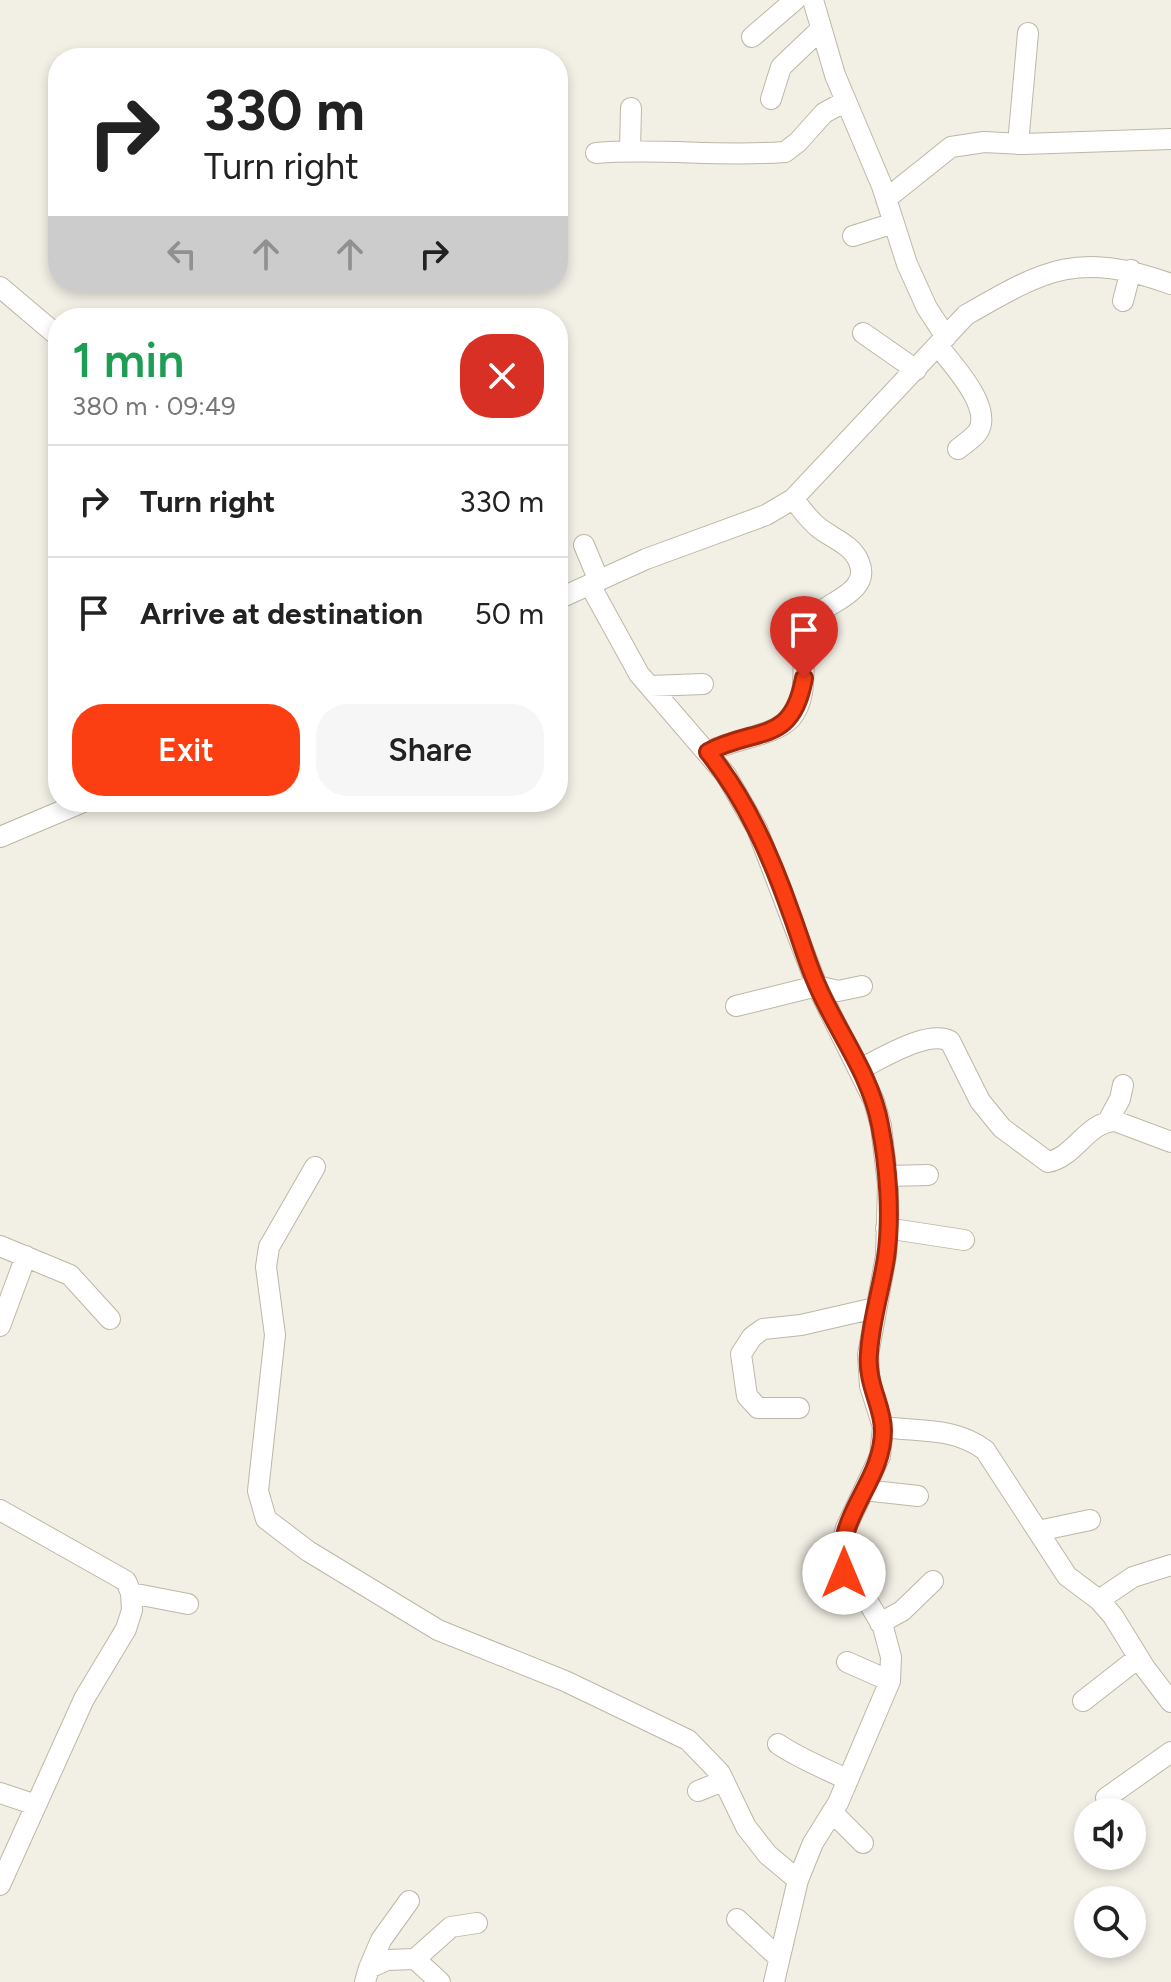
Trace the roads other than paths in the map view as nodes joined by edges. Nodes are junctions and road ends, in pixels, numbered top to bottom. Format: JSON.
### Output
{"nodes":[{"id":1,"x":795,"y":0,"type":"edge"},
{"id":2,"x":813,"y":0,"type":"edge"},
{"id":3,"x":821,"y":29,"type":"junction"},
{"id":4,"x":1028,"y":33,"type":"dead end"},
{"id":5,"x":752,"y":37,"type":"dead end"},
{"id":6,"x":771,"y":99,"type":"dead end"},
{"id":7,"x":846,"y":101,"type":"junction"},
{"id":8,"x":631,"y":108,"type":"dead end"},
{"id":9,"x":1171,"y":139,"type":"edge"},
{"id":10,"x":1018,"y":144,"type":"junction"},
{"id":11,"x":630,"y":150,"type":"junction"},
{"id":12,"x":596,"y":153,"type":"dead end"},
{"id":13,"x":886,"y":199,"type":"junction"},
{"id":14,"x":894,"y":223,"type":"junction"},
{"id":15,"x":853,"y":236,"type":"dead end"},
{"id":16,"x":1131,"y":270,"type":"junction"},
{"id":17,"x":1171,"y":284,"type":"edge"},
{"id":18,"x":0,"y":287,"type":"edge"},
{"id":19,"x":1123,"y":301,"type":"dead end"},
{"id":20,"x":48,"y":328,"type":"edge"},
{"id":21,"x":863,"y":333,"type":"dead end"},
{"id":22,"x":942,"y":341,"type":"junction"},
{"id":23,"x":916,"y":370,"type":"junction"},
{"id":24,"x":958,"y":449,"type":"dead end"},
{"id":25,"x":797,"y":496,"type":"junction"},
{"id":26,"x":584,"y":545,"type":"dead end"},
{"id":27,"x":594,"y":583,"type":"junction"},
{"id":28,"x":568,"y":595,"type":"edge"},
{"id":29,"x":703,"y":684,"type":"dead end"},
{"id":30,"x":650,"y":686,"type":"junction"},
{"id":31,"x":708,"y":752,"type":"junction"},
{"id":32,"x":59,"y":812,"type":"edge"},
{"id":33,"x":0,"y":837,"type":"edge"},
{"id":34,"x":817,"y":986,"type":"junction"},
{"id":35,"x":862,"y":986,"type":"dead end"},
{"id":36,"x":736,"y":1006,"type":"dead end"},
{"id":37,"x":860,"y":1069,"type":"junction"},
{"id":38,"x":1123,"y":1085,"type":"dead end"},
{"id":39,"x":1108,"y":1121,"type":"junction"},
{"id":40,"x":1171,"y":1142,"type":"edge"},
{"id":41,"x":315,"y":1167,"type":"dead end"},
{"id":42,"x":928,"y":1175,"type":"dead end"},
{"id":43,"x":887,"y":1176,"type":"junction"},
{"id":44,"x":277,"y":1194,"type":"dead end"},
{"id":45,"x":287,"y":1216,"type":"junction"},
{"id":46,"x":886,"y":1228,"type":"junction"},
{"id":47,"x":964,"y":1240,"type":"dead end"},
{"id":48,"x":0,"y":1246,"type":"edge"},
{"id":49,"x":26,"y":1256,"type":"junction"},
{"id":50,"x":875,"y":1308,"type":"junction"},
{"id":51,"x":110,"y":1319,"type":"dead end"},
{"id":52,"x":0,"y":1326,"type":"edge"},
{"id":53,"x":799,"y":1408,"type":"dead end"},
{"id":54,"x":883,"y":1427,"type":"junction"},
{"id":55,"x":864,"y":1490,"type":"junction"},
{"id":56,"x":918,"y":1496,"type":"dead end"},
{"id":57,"x":0,"y":1510,"type":"edge"},
{"id":58,"x":1090,"y":1520,"type":"dead end"},
{"id":59,"x":1038,"y":1531,"type":"junction"},
{"id":60,"x":1171,"y":1565,"type":"edge"},
{"id":61,"x":933,"y":1581,"type":"dead end"},
{"id":62,"x":131,"y":1593,"type":"junction"},
{"id":63,"x":1099,"y":1600,"type":"junction"},
{"id":64,"x":188,"y":1604,"type":"dead end"},
{"id":65,"x":880,"y":1623,"type":"junction"},
{"id":66,"x":1138,"y":1658,"type":"junction"},
{"id":67,"x":847,"y":1662,"type":"dead end"},
{"id":68,"x":890,"y":1681,"type":"junction"},
{"id":69,"x":1169,"y":1695,"type":"edge"},
{"id":70,"x":1083,"y":1701,"type":"dead end"},
{"id":71,"x":778,"y":1744,"type":"dead end"},
{"id":72,"x":1171,"y":1752,"type":"edge"},
{"id":73,"x":848,"y":1780,"type":"junction"},
{"id":74,"x":723,"y":1781,"type":"junction"},
{"id":75,"x":698,"y":1791,"type":"dead end"},
{"id":76,"x":0,"y":1793,"type":"edge"},
{"id":77,"x":1106,"y":1798,"type":"dead end"},
{"id":78,"x":36,"y":1805,"type":"junction"},
{"id":79,"x":832,"y":1812,"type":"junction"},
{"id":80,"x":863,"y":1843,"type":"dead end"},
{"id":81,"x":798,"y":1880,"type":"junction"},
{"id":82,"x":0,"y":1885,"type":"edge"},
{"id":83,"x":409,"y":1901,"type":"dead end"},
{"id":84,"x":737,"y":1919,"type":"dead end"},
{"id":85,"x":477,"y":1923,"type":"dead end"},
{"id":86,"x":779,"y":1958,"type":"junction"},
{"id":87,"x":415,"y":1959,"type":"junction"},
{"id":88,"x":367,"y":1975,"type":"edge"},
{"id":89,"x":440,"y":1982,"type":"edge"},
{"id":90,"x":774,"y":1982,"type":"edge"}],
"edges":[{"from":1,"to":5,"type":"street"},
{"from":2,"to":3,"type":"street"},
{"from":3,"to":6,"type":"street"},
{"from":3,"to":7,"type":"street"},
{"from":4,"to":10,"type":"street"},
{"from":7,"to":11,"type":"street"},
{"from":7,"to":13,"type":"street"},
{"from":8,"to":11,"type":"street"},
{"from":9,"to":10,"type":"street"},
{"from":10,"to":13,"type":"street"},
{"from":11,"to":12,"type":"street"},
{"from":13,"to":14,"type":"street"},
{"from":14,"to":15,"type":"street"},
{"from":14,"to":22,"type":"street"},
{"from":16,"to":17,"type":"street"},
{"from":16,"to":19,"type":"street"},
{"from":16,"to":22,"type":"street"},
{"from":18,"to":20,"type":"street"},
{"from":21,"to":23,"type":"street"},
{"from":22,"to":23,"type":"street"},
{"from":22,"to":24,"type":"street"},
{"from":23,"to":25,"type":"street"},
{"from":25,"to":27,"type":"street"},
{"from":25,"to":31,"type":"street"},
{"from":26,"to":27,"type":"street"},
{"from":27,"to":28,"type":"street"},
{"from":27,"to":30,"type":"street"},
{"from":29,"to":30,"type":"street"},
{"from":30,"to":31,"type":"street"},
{"from":31,"to":34,"type":"street"},
{"from":32,"to":33,"type":"street"},
{"from":34,"to":35,"type":"street"},
{"from":34,"to":36,"type":"street"},
{"from":34,"to":37,"type":"street"},
{"from":37,"to":39,"type":"street"},
{"from":37,"to":43,"type":"street"},
{"from":38,"to":39,"type":"street"},
{"from":39,"to":40,"type":"street"},
{"from":41,"to":45,"type":"street"},
{"from":42,"to":43,"type":"street"},
{"from":43,"to":46,"type":"street"},
{"from":44,"to":45,"type":"street"},
{"from":45,"to":74,"type":"street"},
{"from":46,"to":47,"type":"street"},
{"from":46,"to":50,"type":"street"},
{"from":48,"to":49,"type":"street"},
{"from":49,"to":51,"type":"street"},
{"from":49,"to":52,"type":"street"},
{"from":50,"to":53,"type":"street"},
{"from":50,"to":54,"type":"street"},
{"from":54,"to":55,"type":"street"},
{"from":54,"to":59,"type":"street"},
{"from":55,"to":56,"type":"street"},
{"from":55,"to":65,"type":"street"},
{"from":57,"to":62,"type":"street"},
{"from":58,"to":59,"type":"street"},
{"from":59,"to":63,"type":"street"},
{"from":60,"to":63,"type":"street"},
{"from":61,"to":65,"type":"street"},
{"from":62,"to":64,"type":"street"},
{"from":62,"to":78,"type":"street"},
{"from":63,"to":66,"type":"street"},
{"from":65,"to":68,"type":"street"},
{"from":66,"to":69,"type":"street"},
{"from":66,"to":70,"type":"street"},
{"from":67,"to":68,"type":"street"},
{"from":68,"to":73,"type":"street"},
{"from":71,"to":73,"type":"street"},
{"from":72,"to":77,"type":"street"},
{"from":73,"to":79,"type":"street"},
{"from":74,"to":75,"type":"street"},
{"from":74,"to":81,"type":"street"},
{"from":76,"to":78,"type":"street"},
{"from":78,"to":82,"type":"street"},
{"from":79,"to":80,"type":"street"},
{"from":79,"to":81,"type":"street"},
{"from":81,"to":86,"type":"street"},
{"from":83,"to":88,"type":"street"},
{"from":84,"to":86,"type":"street"},
{"from":85,"to":87,"type":"street"},
{"from":86,"to":90,"type":"street"},
{"from":87,"to":88,"type":"street"},
{"from":87,"to":89,"type":"street"}]}
